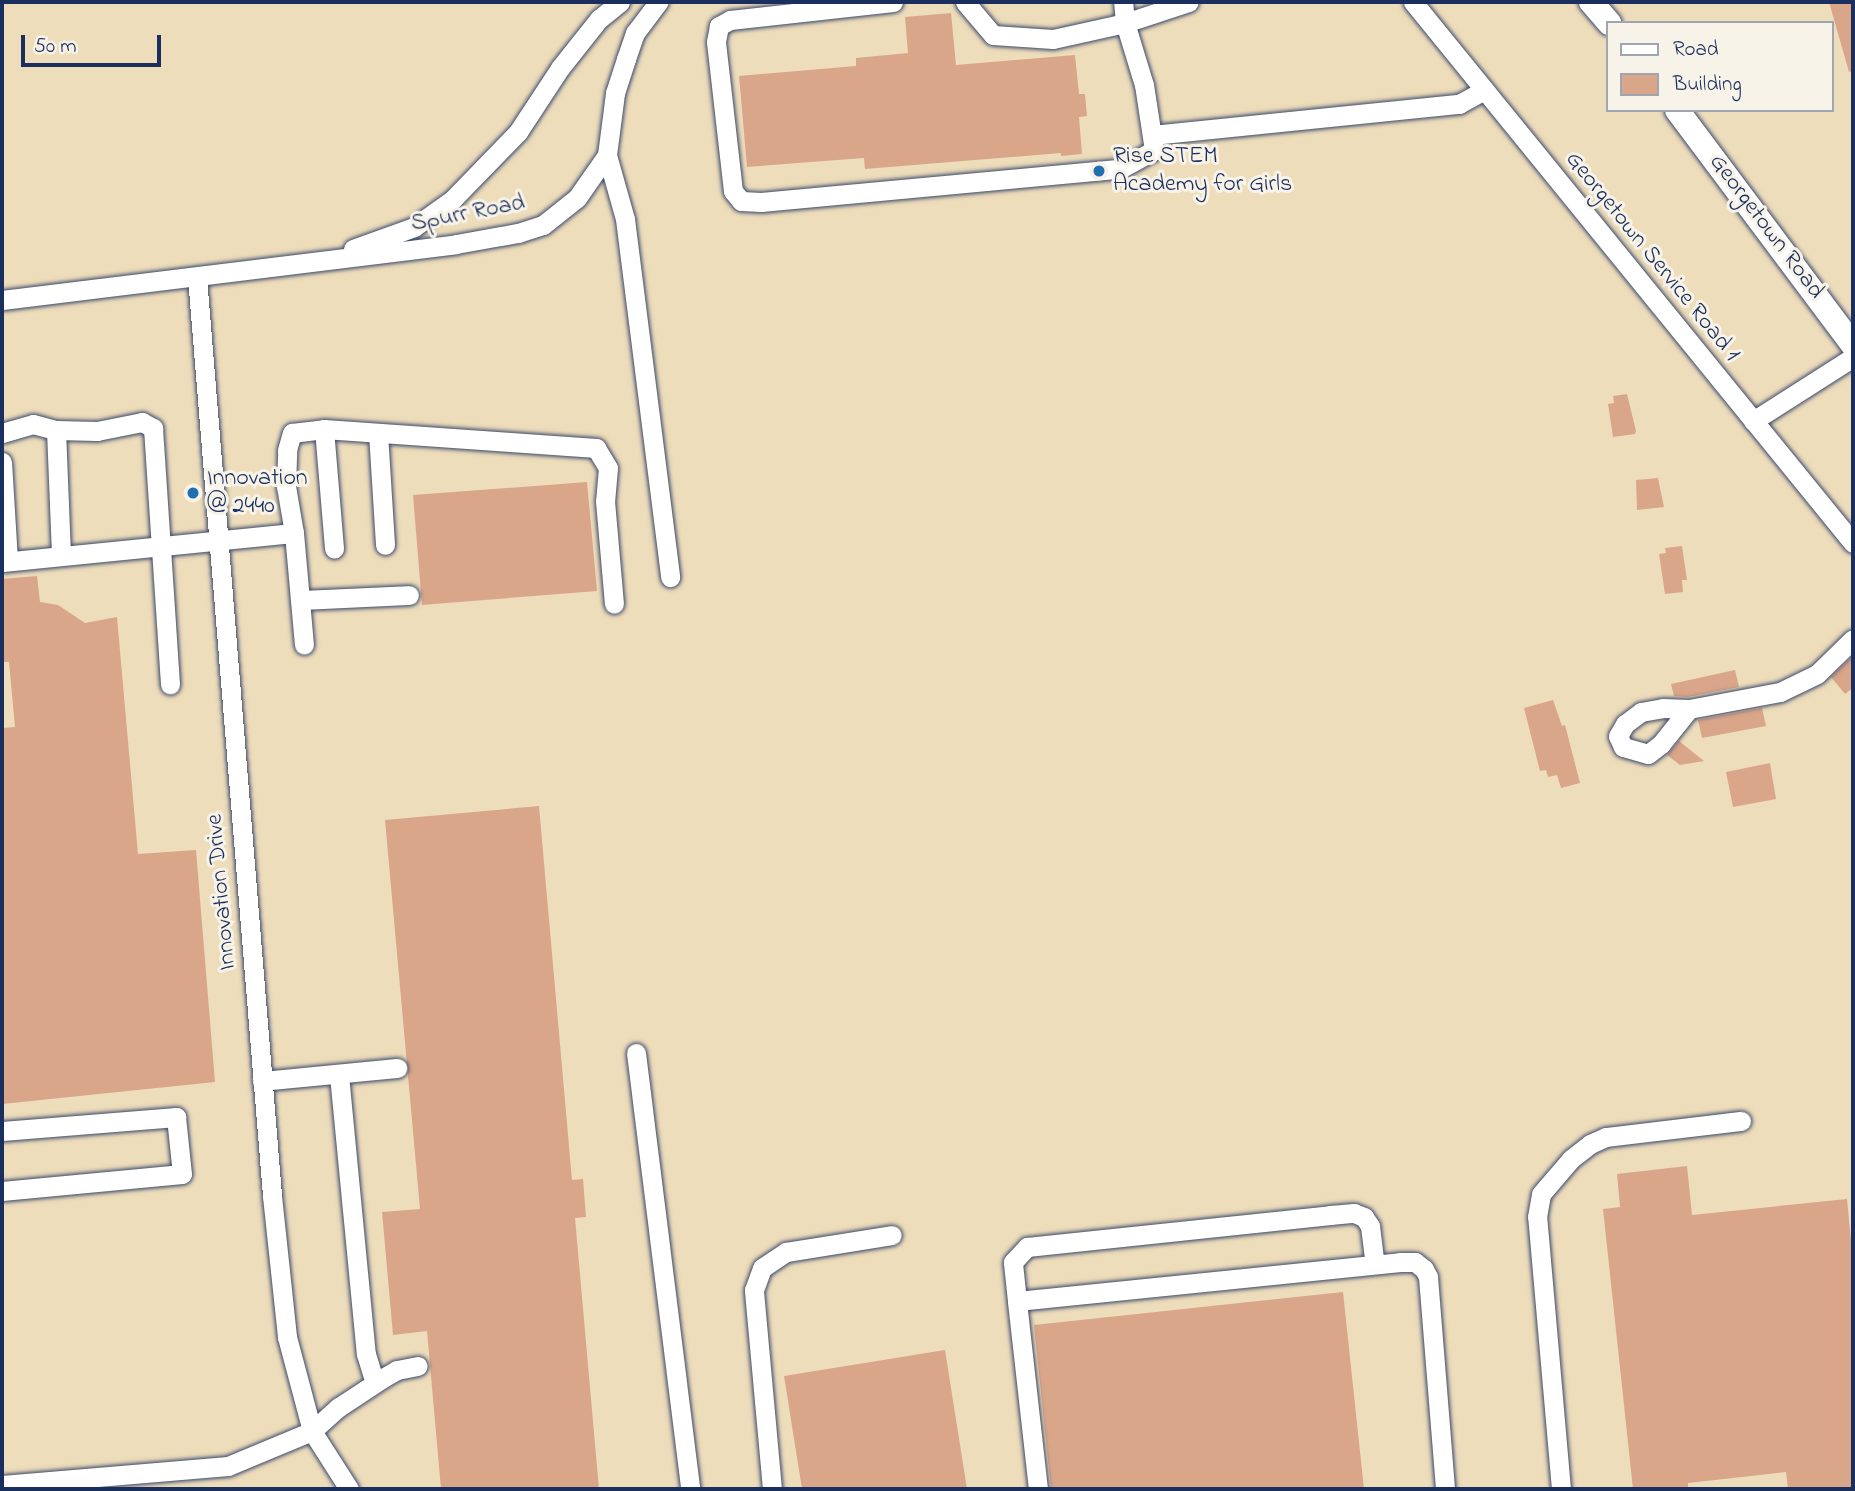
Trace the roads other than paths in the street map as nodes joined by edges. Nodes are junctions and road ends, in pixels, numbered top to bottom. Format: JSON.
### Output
{"nodes":[{"id":1,"x":620,"y":2,"type":"edge"},
{"id":2,"x":658,"y":2,"type":"edge"},
{"id":3,"x":893,"y":2,"type":"edge"},
{"id":4,"x":965,"y":2,"type":"edge"},
{"id":5,"x":1123,"y":2,"type":"edge"},
{"id":6,"x":1189,"y":2,"type":"edge"},
{"id":7,"x":1413,"y":2,"type":"edge"},
{"id":8,"x":1591,"y":2,"type":"edge"},
{"id":9,"x":1607,"y":21,"type":"edge"},
{"id":10,"x":1125,"y":23,"type":"junction"},
{"id":11,"x":1484,"y":90,"type":"junction"},
{"id":12,"x":1678,"y":112,"type":"edge"},
{"id":13,"x":1152,"y":135,"type":"junction"},
{"id":14,"x":607,"y":155,"type":"junction"},
{"id":15,"x":312,"y":263,"type":"junction"},
{"id":16,"x":197,"y":277,"type":"junction"},
{"id":17,"x":2,"y":300,"type":"edge"},
{"id":18,"x":1853,"y":345,"type":"edge"},
{"id":19,"x":1853,"y":357,"type":"edge"},
{"id":20,"x":1753,"y":421,"type":"junction"},
{"id":21,"x":324,"y":429,"type":"junction"},
{"id":22,"x":56,"y":430,"type":"junction"},
{"id":23,"x":2,"y":433,"type":"edge"},
{"id":24,"x":378,"y":433,"type":"junction"},
{"id":25,"x":2,"y":462,"type":"edge"},
{"id":26,"x":294,"y":533,"type":"junction"},
{"id":27,"x":218,"y":541,"type":"junction"},
{"id":28,"x":1853,"y":543,"type":"edge"},
{"id":29,"x":386,"y":545,"type":"dead end"},
{"id":30,"x":159,"y":547,"type":"junction"},
{"id":31,"x":334,"y":549,"type":"dead end"},
{"id":32,"x":61,"y":556,"type":"junction"},
{"id":33,"x":5,"y":561,"type":"edge"},
{"id":34,"x":670,"y":577,"type":"dead end"},
{"id":35,"x":409,"y":595,"type":"dead end"},
{"id":36,"x":300,"y":600,"type":"junction"},
{"id":37,"x":614,"y":604,"type":"dead end"},
{"id":38,"x":1853,"y":639,"type":"edge"},
{"id":39,"x":304,"y":645,"type":"dead end"},
{"id":40,"x":170,"y":684,"type":"dead end"},
{"id":41,"x":1689,"y":709,"type":"dead end"},
{"id":42,"x":636,"y":1053,"type":"dead end"},
{"id":43,"x":397,"y":1068,"type":"dead end"},
{"id":44,"x":339,"y":1074,"type":"junction"},
{"id":45,"x":262,"y":1081,"type":"junction"},
{"id":46,"x":1741,"y":1121,"type":"dead end"},
{"id":47,"x":2,"y":1131,"type":"edge"},
{"id":48,"x":2,"y":1191,"type":"edge"},
{"id":49,"x":892,"y":1235,"type":"dead end"},
{"id":50,"x":1375,"y":1264,"type":"junction"},
{"id":51,"x":1017,"y":1301,"type":"junction"},
{"id":52,"x":418,"y":1366,"type":"dead end"},
{"id":53,"x":375,"y":1383,"type":"junction"},
{"id":54,"x":312,"y":1431,"type":"junction"},
{"id":55,"x":2,"y":1485,"type":"edge"},
{"id":56,"x":348,"y":1489,"type":"edge"},
{"id":57,"x":690,"y":1489,"type":"edge"},
{"id":58,"x":772,"y":1489,"type":"edge"},
{"id":59,"x":1038,"y":1489,"type":"edge"},
{"id":60,"x":1445,"y":1489,"type":"edge"},
{"id":61,"x":1561,"y":1489,"type":"edge"}],
"edges":[{"from":1,"to":15,"type":"street","name":"Spurr Road"},
{"from":2,"to":14,"type":"street","name":"Spurr Road"},
{"from":3,"to":13,"type":"street"},
{"from":4,"to":10,"type":"street"},
{"from":5,"to":10,"type":"street"},
{"from":6,"to":10,"type":"street"},
{"from":7,"to":11,"type":"street","name":"Georgetown Service Road 1"},
{"from":8,"to":9,"type":"main road"},
{"from":10,"to":13,"type":"street"},
{"from":11,"to":13,"type":"street"},
{"from":11,"to":20,"type":"street","name":"Georgetown Service Road 1"},
{"from":12,"to":18,"type":"main road","name":"Georgetown Road"},
{"from":14,"to":15,"type":"street","name":"Spurr Road"},
{"from":14,"to":34,"type":"street"},
{"from":15,"to":16,"type":"street","name":"Spurr Road"},
{"from":16,"to":17,"type":"street","name":"Spurr Road"},
{"from":16,"to":27,"type":"street","name":"Innovation Drive"},
{"from":19,"to":20,"type":"street"},
{"from":20,"to":28,"type":"street","name":"Georgetown Service Road 1"},
{"from":21,"to":24,"type":"street"},
{"from":21,"to":26,"type":"street"},
{"from":21,"to":31,"type":"street"},
{"from":22,"to":23,"type":"street"},
{"from":22,"to":30,"type":"street"},
{"from":22,"to":32,"type":"street"},
{"from":24,"to":29,"type":"street"},
{"from":24,"to":37,"type":"street"},
{"from":25,"to":33,"type":"street"},
{"from":26,"to":27,"type":"street"},
{"from":26,"to":36,"type":"street"},
{"from":27,"to":30,"type":"street"},
{"from":27,"to":45,"type":"street","name":"Innovation Drive"},
{"from":30,"to":32,"type":"street"},
{"from":30,"to":40,"type":"street"},
{"from":32,"to":33,"type":"street"},
{"from":35,"to":36,"type":"street"},
{"from":36,"to":39,"type":"street"},
{"from":38,"to":41,"type":"street"},
{"from":42,"to":57,"type":"street"},
{"from":43,"to":44,"type":"street"},
{"from":44,"to":45,"type":"street"},
{"from":44,"to":53,"type":"street"},
{"from":45,"to":54,"type":"street","name":"Innovation Drive"},
{"from":46,"to":61,"type":"street"},
{"from":47,"to":48,"type":"street"},
{"from":49,"to":58,"type":"street"},
{"from":50,"to":51,"type":"street"},
{"from":50,"to":51,"type":"street"},
{"from":50,"to":60,"type":"street"},
{"from":51,"to":59,"type":"street"},
{"from":52,"to":53,"type":"street"},
{"from":53,"to":54,"type":"street"},
{"from":54,"to":55,"type":"street"},
{"from":54,"to":56,"type":"street","name":"Innovation Drive"}]}
